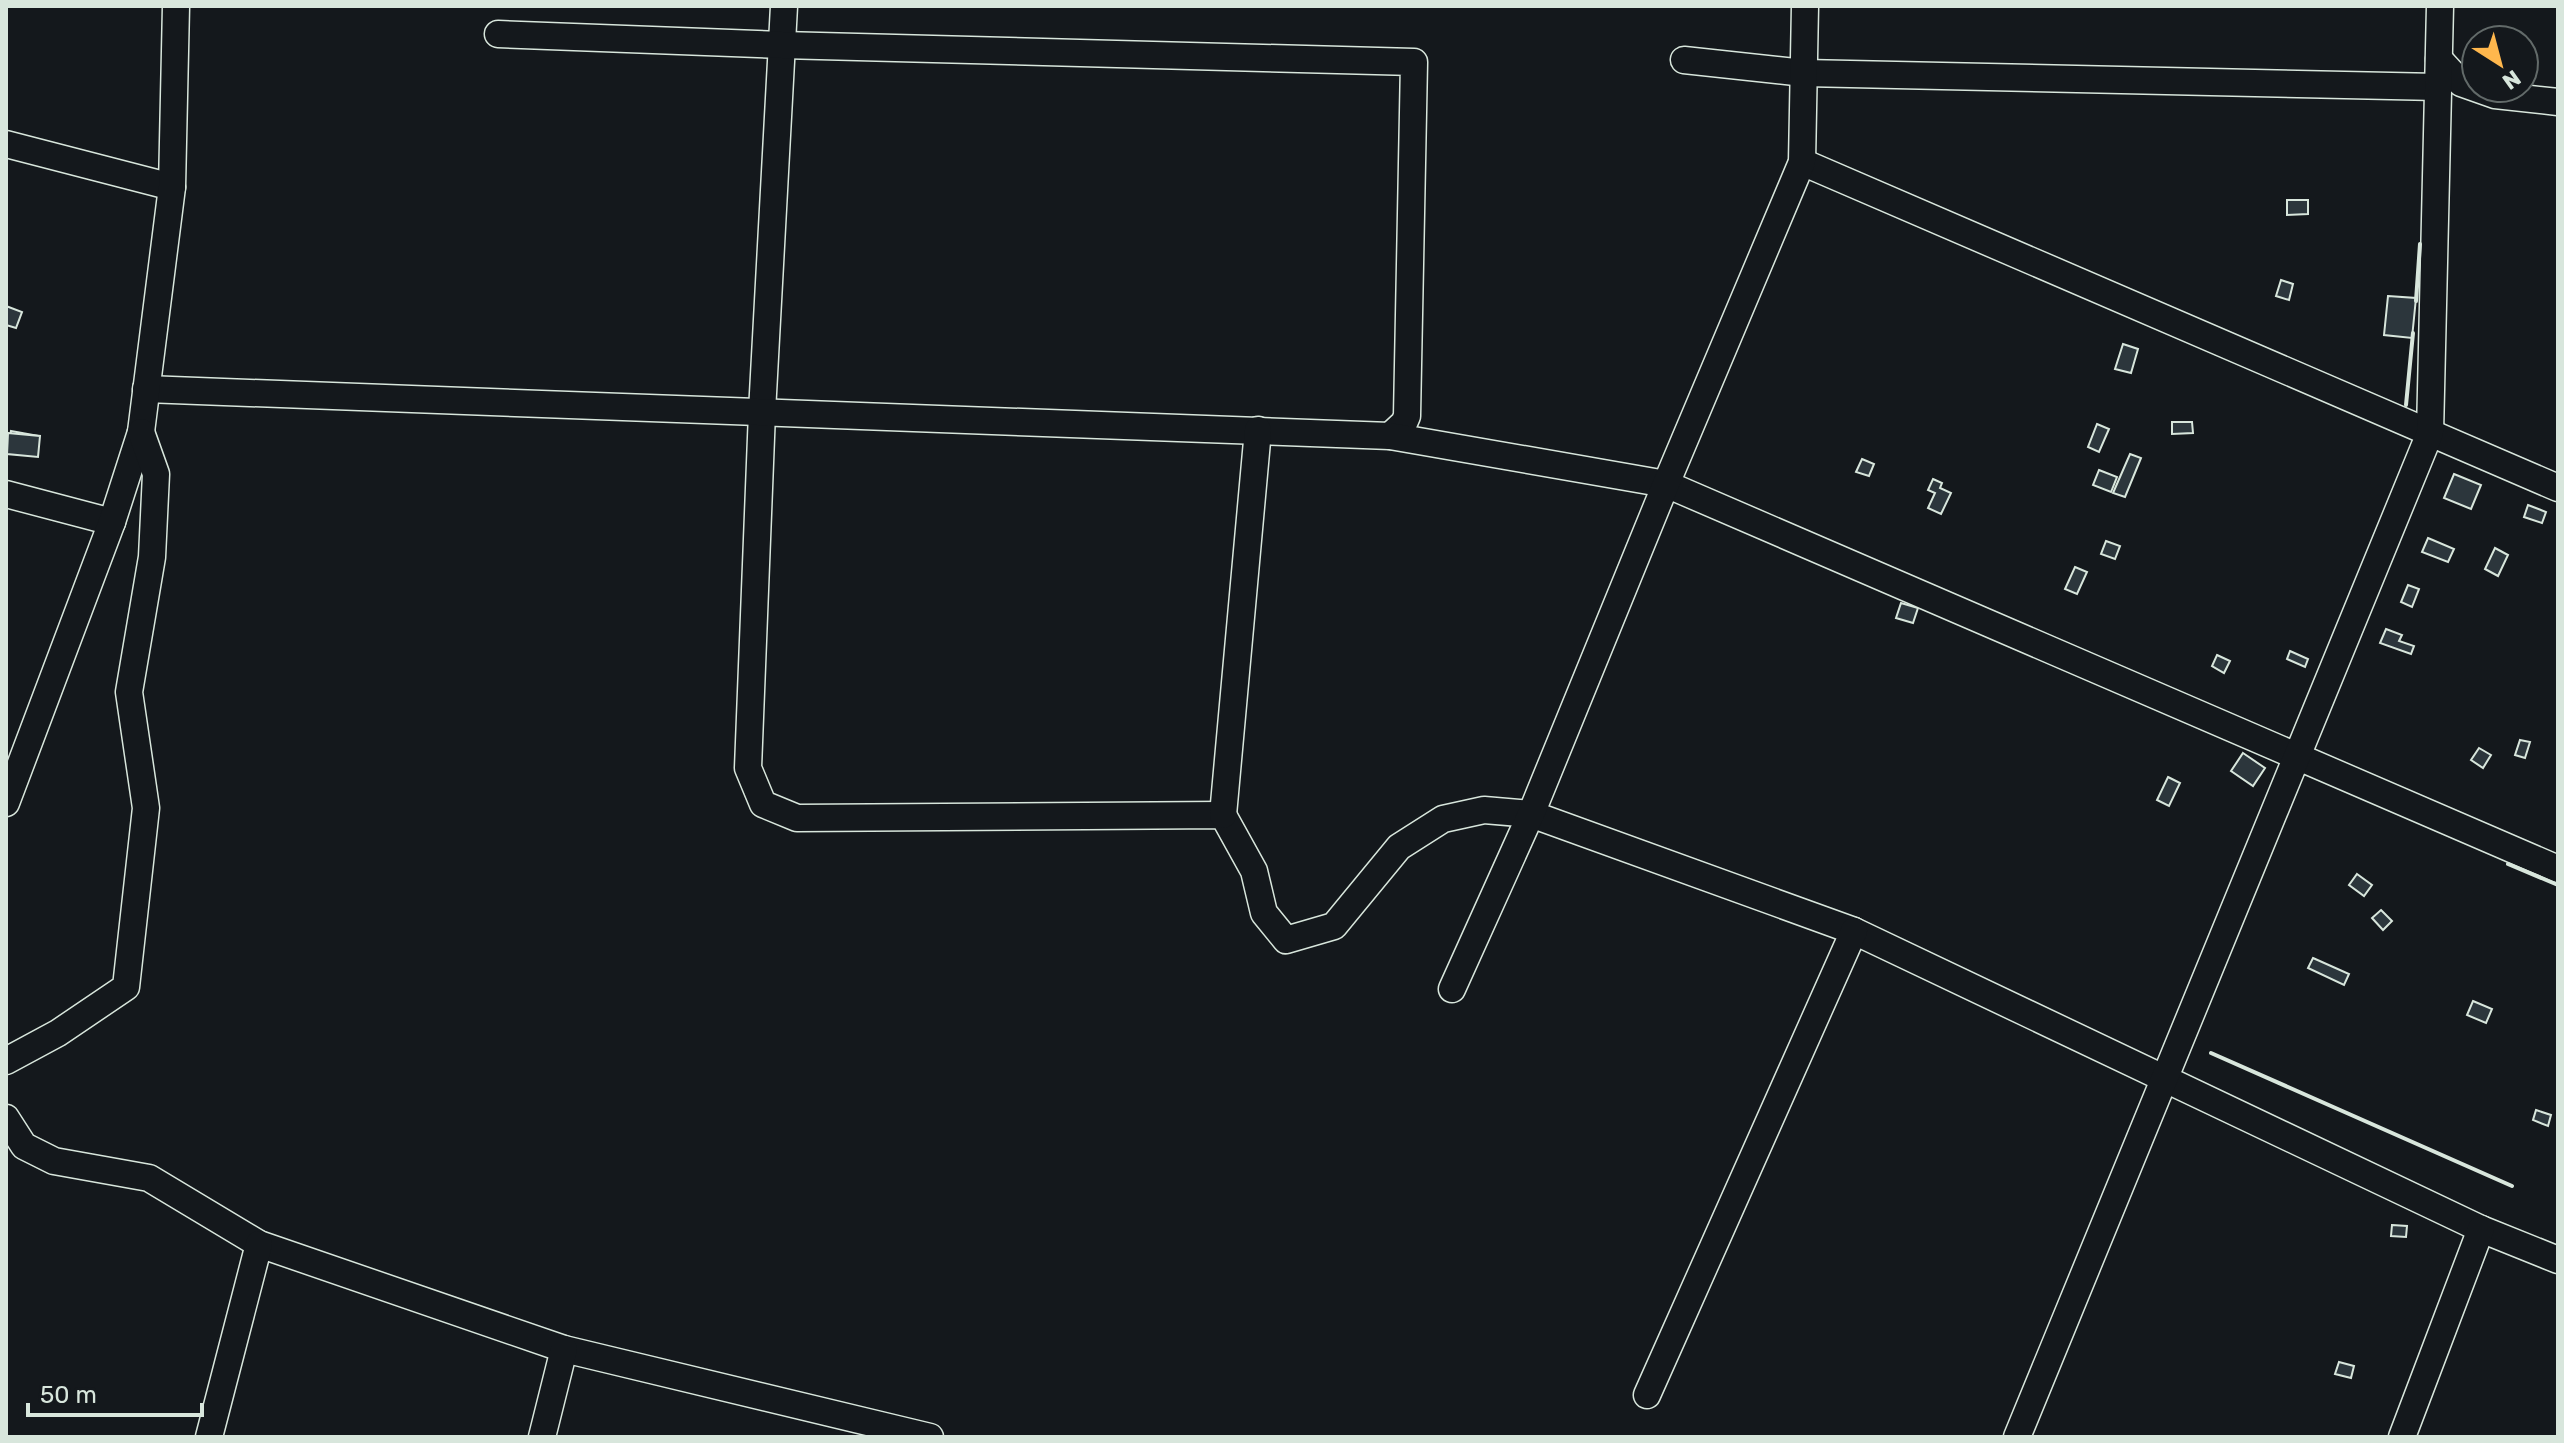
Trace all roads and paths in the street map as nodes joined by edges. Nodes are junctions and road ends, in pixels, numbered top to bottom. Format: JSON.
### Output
{"nodes":[{"id":1,"x":176,"y":6,"type":"edge"},
{"id":2,"x":784,"y":6,"type":"edge"},
{"id":3,"x":1805,"y":6,"type":"edge"},
{"id":4,"x":2440,"y":6,"type":"edge"},
{"id":5,"x":498,"y":34,"type":"dead end"},
{"id":6,"x":782,"y":45,"type":"junction"},
{"id":7,"x":2439,"y":59,"type":"junction"},
{"id":8,"x":1684,"y":60,"type":"dead end"},
{"id":9,"x":1804,"y":73,"type":"junction"},
{"id":10,"x":2438,"y":87,"type":"junction"},
{"id":11,"x":2558,"y":102,"type":"edge"},
{"id":12,"x":6,"y":144,"type":"edge"},
{"id":13,"x":1802,"y":162,"type":"junction"},
{"id":14,"x":172,"y":187,"type":"junction"},
{"id":15,"x":146,"y":389,"type":"junction"},
{"id":16,"x":762,"y":412,"type":"junction"},
{"id":17,"x":1258,"y":430,"type":"junction"},
{"id":18,"x":141,"y":432,"type":"junction"},
{"id":19,"x":2430,"y":433,"type":"junction"},
{"id":20,"x":1390,"y":436,"type":"junction"},
{"id":21,"x":1666,"y":484,"type":"junction"},
{"id":22,"x":2558,"y":488,"type":"edge"},
{"id":23,"x":6,"y":494,"type":"edge"},
{"id":24,"x":112,"y":522,"type":"junction"},
{"id":25,"x":2298,"y":757,"type":"junction"},
{"id":26,"x":6,"y":803,"type":"edge"},
{"id":27,"x":1531,"y":814,"type":"junction"},
{"id":28,"x":1223,"y":815,"type":"junction"},
{"id":29,"x":2558,"y":869,"type":"edge"},
{"id":30,"x":1854,"y":931,"type":"junction"},
{"id":31,"x":1452,"y":989,"type":"dead end"},
{"id":32,"x":6,"y":1061,"type":"edge"},
{"id":33,"x":2164,"y":1079,"type":"junction"},
{"id":34,"x":6,"y":1118,"type":"edge"},
{"id":35,"x":2481,"y":1229,"type":"junction"},
{"id":36,"x":259,"y":1244,"type":"junction"},
{"id":37,"x":2558,"y":1260,"type":"edge"},
{"id":38,"x":564,"y":1349,"type":"junction"},
{"id":39,"x":1647,"y":1395,"type":"dead end"},
{"id":40,"x":869,"y":1429,"type":"edge"},
{"id":41,"x":209,"y":1437,"type":"edge"},
{"id":42,"x":542,"y":1437,"type":"edge"},
{"id":43,"x":930,"y":1437,"type":"edge"},
{"id":44,"x":2017,"y":1437,"type":"edge"},
{"id":45,"x":2402,"y":1437,"type":"edge"}],
"edges":[{"from":1,"to":14,"type":"street"},
{"from":2,"to":6,"type":"street"},
{"from":3,"to":9,"type":"street"},
{"from":4,"to":7,"type":"street"},
{"from":5,"to":6,"type":"street"},
{"from":6,"to":16,"type":"street"},
{"from":6,"to":20,"type":"street"},
{"from":7,"to":10,"type":"street"},
{"from":7,"to":11,"type":"street"},
{"from":8,"to":9,"type":"street"},
{"from":9,"to":10,"type":"street"},
{"from":9,"to":13,"type":"street"},
{"from":10,"to":19,"type":"street"},
{"from":12,"to":14,"type":"street"},
{"from":13,"to":19,"type":"street"},
{"from":13,"to":21,"type":"street"},
{"from":14,"to":15,"type":"street"},
{"from":15,"to":16,"type":"street"},
{"from":15,"to":18,"type":"street"},
{"from":16,"to":17,"type":"street"},
{"from":16,"to":28,"type":"street"},
{"from":17,"to":20,"type":"street"},
{"from":17,"to":28,"type":"street"},
{"from":18,"to":24,"type":"street"},
{"from":18,"to":32,"type":"street"},
{"from":19,"to":22,"type":"street"},
{"from":19,"to":25,"type":"street"},
{"from":20,"to":21,"type":"street"},
{"from":21,"to":25,"type":"street"},
{"from":21,"to":27,"type":"street"},
{"from":23,"to":24,"type":"street"},
{"from":24,"to":26,"type":"street"},
{"from":25,"to":29,"type":"street"},
{"from":25,"to":33,"type":"street"},
{"from":27,"to":28,"type":"street"},
{"from":27,"to":30,"type":"street"},
{"from":27,"to":31,"type":"street"},
{"from":30,"to":33,"type":"street"},
{"from":30,"to":39,"type":"street"},
{"from":33,"to":35,"type":"street"},
{"from":33,"to":44,"type":"street"},
{"from":34,"to":36,"type":"street"},
{"from":35,"to":37,"type":"street"},
{"from":35,"to":45,"type":"street"},
{"from":36,"to":38,"type":"street"},
{"from":36,"to":41,"type":"street"},
{"from":38,"to":40,"type":"street"},
{"from":38,"to":42,"type":"street"},
{"from":40,"to":43,"type":"street"}]}
